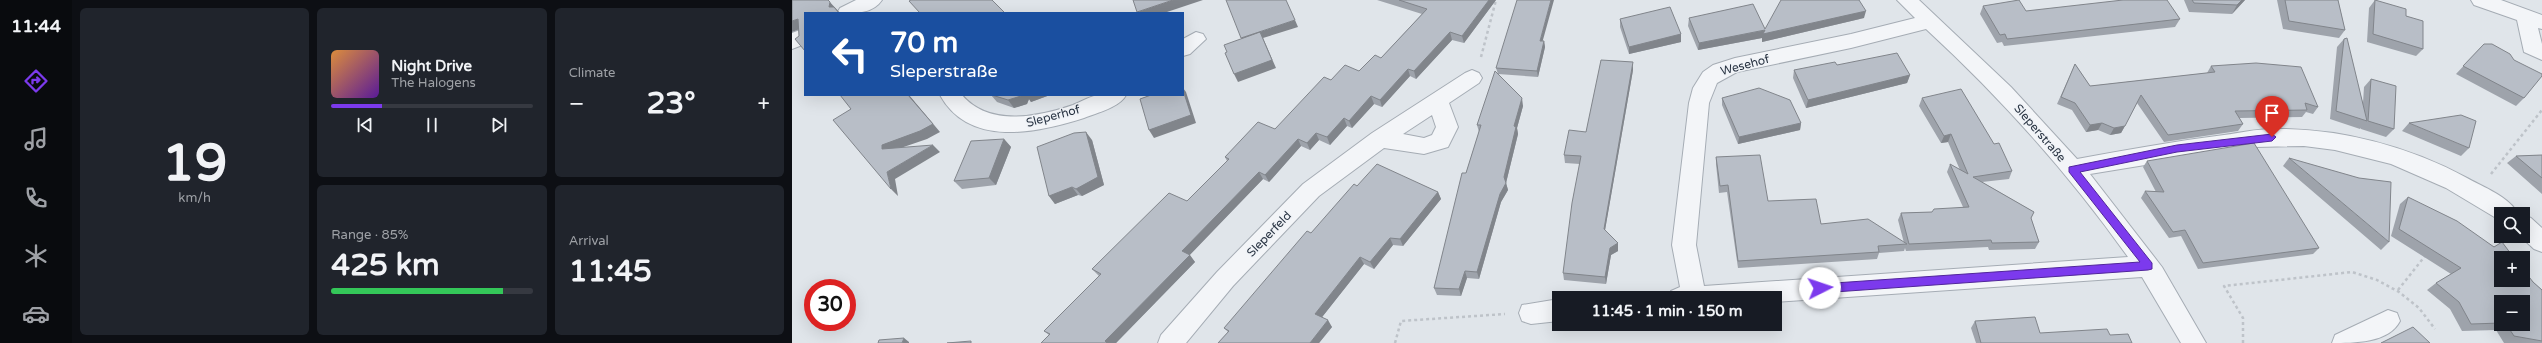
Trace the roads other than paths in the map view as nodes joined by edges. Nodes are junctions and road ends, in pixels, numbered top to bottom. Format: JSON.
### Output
{"nodes":[{"id":1,"x":1906,"y":0,"type":"edge"},
{"id":2,"x":2481,"y":0,"type":"edge"},
{"id":3,"x":870,"y":6,"type":"edge"},
{"id":4,"x":850,"y":12,"type":"edge"},
{"id":5,"x":2534,"y":19,"type":"edge"},
{"id":6,"x":1930,"y":21,"type":"junction"},
{"id":7,"x":804,"y":36,"type":"edge"},
{"id":8,"x":792,"y":42,"type":"edge"},
{"id":9,"x":2542,"y":53,"type":"edge"},
{"id":10,"x":1472,"y":78,"type":"road end"},
{"id":11,"x":951,"y":96,"type":"edge"},
{"id":12,"x":1113,"y":96,"type":"edge"},
{"id":13,"x":1438,"y":101,"type":"junction"},
{"id":14,"x":1380,"y":139,"type":"junction"},
{"id":15,"x":2072,"y":169,"type":"junction"},
{"id":16,"x":2497,"y":207,"type":"edge"},
{"id":17,"x":2530,"y":231,"type":"edge"},
{"id":18,"x":2542,"y":242,"type":"edge"},
{"id":19,"x":2148,"y":266,"type":"junction"},
{"id":20,"x":1687,"y":291,"type":"edge"},
{"id":21,"x":1776,"y":291,"type":"edge"},
{"id":22,"x":1552,"y":311,"type":"edge"},
{"id":23,"x":1531,"y":313,"type":"road end"},
{"id":24,"x":2388,"y":321,"type":"dead end"},
{"id":25,"x":1170,"y":343,"type":"edge"},
{"id":26,"x":2194,"y":343,"type":"edge"},
{"id":27,"x":2344,"y":343,"type":"edge"}],
"edges":[{"from":1,"to":6,"type":"street","name":"Sleperstraße"},
{"from":2,"to":5,"type":"street"},
{"from":3,"to":4,"type":"street"},
{"from":5,"to":9,"type":"street"},
{"from":6,"to":15,"type":"street","name":"Sleperstraße"},
{"from":6,"to":20,"type":"street","name":"Wesehof"},
{"from":7,"to":8,"type":"street"},
{"from":10,"to":13,"type":"street","name":"Sleperfeld"},
{"from":11,"to":12,"type":"street","name":"Sleperhof"},
{"from":13,"to":14,"type":"street","name":"Sleperfeld"},
{"from":13,"to":14,"type":"street"},
{"from":14,"to":25,"type":"street","name":"Sleperfeld"},
{"from":15,"to":16,"type":"street"},
{"from":15,"to":19,"type":"street","name":"Sleperstraße"},
{"from":17,"to":18,"type":"street"},
{"from":19,"to":21,"type":"street","name":"Wesehof"},
{"from":19,"to":26,"type":"street","name":"Sleperstraße"},
{"from":22,"to":23,"type":"street"},
{"from":24,"to":27,"type":"street"}]}
